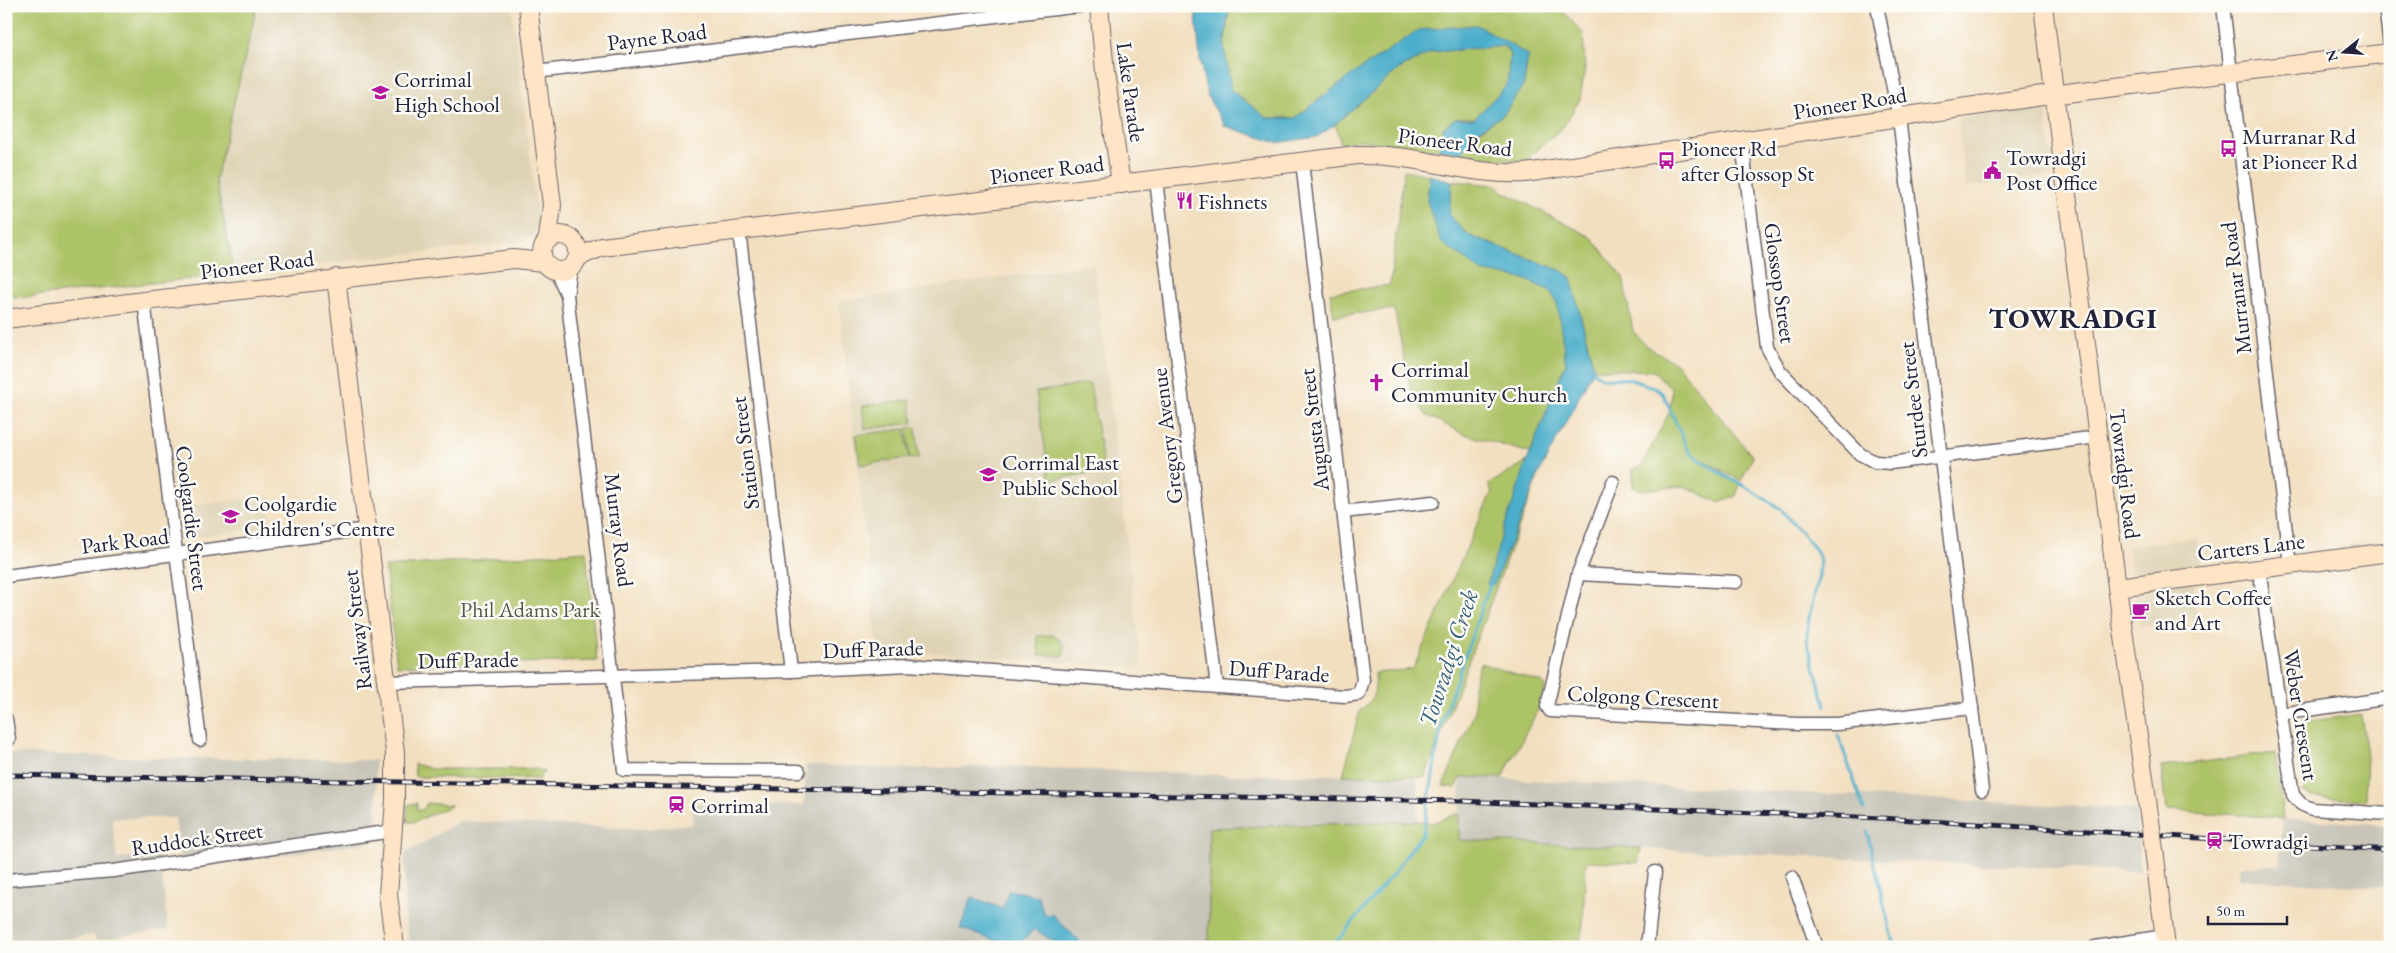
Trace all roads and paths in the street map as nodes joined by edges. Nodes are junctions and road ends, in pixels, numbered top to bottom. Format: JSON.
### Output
{"nodes":[{"id":1,"x":528,"y":6,"type":"edge"},
{"id":2,"x":1080,"y":6,"type":"edge"},
{"id":3,"x":1099,"y":6,"type":"edge"},
{"id":4,"x":1877,"y":6,"type":"edge"},
{"id":5,"x":2043,"y":6,"type":"edge"},
{"id":6,"x":2223,"y":6,"type":"edge"},
{"id":7,"x":2385,"y":6,"type":"edge"},
{"id":8,"x":2390,"y":46,"type":"edge"},
{"id":9,"x":2390,"y":53,"type":"edge"},
{"id":10,"x":536,"y":72,"type":"junction"},
{"id":11,"x":2230,"y":73,"type":"junction"},
{"id":12,"x":2054,"y":95,"type":"junction"},
{"id":13,"x":1899,"y":118,"type":"junction"},
{"id":14,"x":1742,"y":142,"type":"junction"},
{"id":15,"x":1302,"y":162,"type":"junction"},
{"id":16,"x":1156,"y":180,"type":"junction"},
{"id":17,"x":1121,"y":184,"type":"junction"},
{"id":18,"x":738,"y":230,"type":"junction"},
{"id":19,"x":560,"y":252,"type":"junction"},
{"id":20,"x":336,"y":278,"type":"junction"},
{"id":21,"x":144,"y":301,"type":"junction"},
{"id":22,"x":6,"y":319,"type":"edge"},
{"id":23,"x":2098,"y":437,"type":"junction"},
{"id":24,"x":1940,"y":457,"type":"junction"},
{"id":25,"x":1613,"y":482,"type":"dead end"},
{"id":26,"x":1433,"y":502,"type":"dead end"},
{"id":27,"x":1343,"y":512,"type":"junction"},
{"id":28,"x":368,"y":530,"type":"junction"},
{"id":29,"x":2390,"y":552,"type":"edge"},
{"id":30,"x":177,"y":554,"type":"junction"},
{"id":31,"x":2290,"y":565,"type":"junction"},
{"id":32,"x":2259,"y":569,"type":"junction"},
{"id":33,"x":1578,"y":574,"type":"junction"},
{"id":34,"x":6,"y":576,"type":"edge"},
{"id":35,"x":1736,"y":582,"type":"dead end"},
{"id":36,"x":2117,"y":587,"type":"junction"},
{"id":37,"x":791,"y":671,"type":"junction"},
{"id":38,"x":614,"y":676,"type":"junction"},
{"id":39,"x":386,"y":682,"type":"junction"},
{"id":40,"x":1217,"y":687,"type":"junction"},
{"id":41,"x":1359,"y":694,"type":"joint"},
{"id":42,"x":2390,"y":698,"type":"edge"},
{"id":43,"x":1972,"y":708,"type":"junction"},
{"id":44,"x":2280,"y":714,"type":"junction"},
{"id":45,"x":6,"y":719,"type":"edge"},
{"id":46,"x":9,"y":739,"type":"dead end"},
{"id":47,"x":200,"y":740,"type":"dead end"},
{"id":48,"x":799,"y":771,"type":"dead end"},
{"id":49,"x":1982,"y":790,"type":"dead end"},
{"id":50,"x":2390,"y":814,"type":"edge"},
{"id":51,"x":393,"y":831,"type":"junction"},
{"id":52,"x":1655,"y":872,"type":"dead end"},
{"id":53,"x":1792,"y":877,"type":"dead end"},
{"id":54,"x":6,"y":880,"type":"edge"},
{"id":55,"x":2166,"y":941,"type":"edge"},
{"id":56,"x":395,"y":947,"type":"edge"},
{"id":57,"x":1647,"y":947,"type":"edge"},
{"id":58,"x":1818,"y":947,"type":"edge"},
{"id":59,"x":2095,"y":947,"type":"edge"}],
"edges":[{"from":1,"to":10,"type":"main road","name":"Murray Road"},
{"from":2,"to":10,"type":"street","name":"Payne Road"},
{"from":3,"to":17,"type":"main road","name":"Lake Parade"},
{"from":4,"to":13,"type":"street","name":"Sturdee Street"},
{"from":5,"to":12,"type":"main road","name":"Towradgi Road"},
{"from":6,"to":11,"type":"street","name":"Murranar Road"},
{"from":7,"to":8,"type":"street"},
{"from":9,"to":11,"type":"main road","name":"Pioneer Road"},
{"from":10,"to":19,"type":"main road","name":"Murray Road"},
{"from":11,"to":12,"type":"main road","name":"Pioneer Road"},
{"from":11,"to":31,"type":"street","name":"Murranar Road"},
{"from":12,"to":13,"type":"main road","name":"Pioneer Road"},
{"from":12,"to":23,"type":"main road","name":"Towradgi Road"},
{"from":13,"to":14,"type":"main road","name":"Pioneer Road"},
{"from":13,"to":24,"type":"street","name":"Sturdee Street"},
{"from":14,"to":15,"type":"main road","name":"Pioneer Road"},
{"from":14,"to":24,"type":"street","name":"Glossop Street"},
{"from":15,"to":16,"type":"main road","name":"Pioneer Road"},
{"from":15,"to":27,"type":"street","name":"Augusta Street"},
{"from":16,"to":17,"type":"main road","name":"Pioneer Road"},
{"from":16,"to":40,"type":"street","name":"Gregory Avenue"},
{"from":17,"to":18,"type":"main road","name":"Pioneer Road"},
{"from":18,"to":19,"type":"main road","name":"Pioneer Road"},
{"from":18,"to":37,"type":"street","name":"Station Street"},
{"from":19,"to":20,"type":"main road","name":"Pioneer Road"},
{"from":19,"to":38,"type":"street","name":"Murray Road"},
{"from":20,"to":21,"type":"main road","name":"Pioneer Road"},
{"from":20,"to":28,"type":"main road","name":"Railway Street"},
{"from":21,"to":22,"type":"main road","name":"Pioneer Road"},
{"from":21,"to":30,"type":"street","name":"Coolgardie Street"},
{"from":23,"to":24,"type":"street","name":"Glossop Street"},
{"from":23,"to":36,"type":"main road","name":"Towradgi Road"},
{"from":24,"to":43,"type":"street","name":"Sturdee Street"},
{"from":25,"to":33,"type":"street","name":"Colgong Crescent"},
{"from":26,"to":27,"type":"street"},
{"from":27,"to":41,"type":"street","name":"Augusta Street"},
{"from":28,"to":30,"type":"street","name":"Park Road"},
{"from":28,"to":39,"type":"main road","name":"Railway Street"},
{"from":29,"to":31,"type":"main road","name":"Carters Lane"},
{"from":30,"to":34,"type":"street","name":"Park Road"},
{"from":30,"to":47,"type":"street","name":"Coolgardie Street"},
{"from":31,"to":32,"type":"main road","name":"Carters Lane"},
{"from":32,"to":36,"type":"main road","name":"Carters Lane"},
{"from":32,"to":44,"type":"street","name":"Weber Crescent"},
{"from":33,"to":35,"type":"street"},
{"from":33,"to":43,"type":"street","name":"Colgong Crescent"},
{"from":36,"to":55,"type":"main road","name":"Towradgi Road","bridge":true},
{"from":37,"to":38,"type":"street","name":"Duff Parade"},
{"from":37,"to":40,"type":"street","name":"Duff Parade"},
{"from":38,"to":39,"type":"street","name":"Duff Parade"},
{"from":38,"to":48,"type":"street","name":"Murray Road"},
{"from":39,"to":51,"type":"main road","name":"Railway Street"},
{"from":40,"to":41,"type":"street","name":"Duff Parade"},
{"from":42,"to":44,"type":"street"},
{"from":43,"to":49,"type":"street","name":"Sturdee Street"},
{"from":44,"to":50,"type":"street","name":"Weber Crescent"},
{"from":45,"to":46,"type":"street"},
{"from":51,"to":54,"type":"street","name":"Ruddock Street"},
{"from":51,"to":56,"type":"main road","name":"Railway Street"},
{"from":52,"to":57,"type":"street"},
{"from":53,"to":58,"type":"street"},
{"from":55,"to":59,"type":"street"}]}
